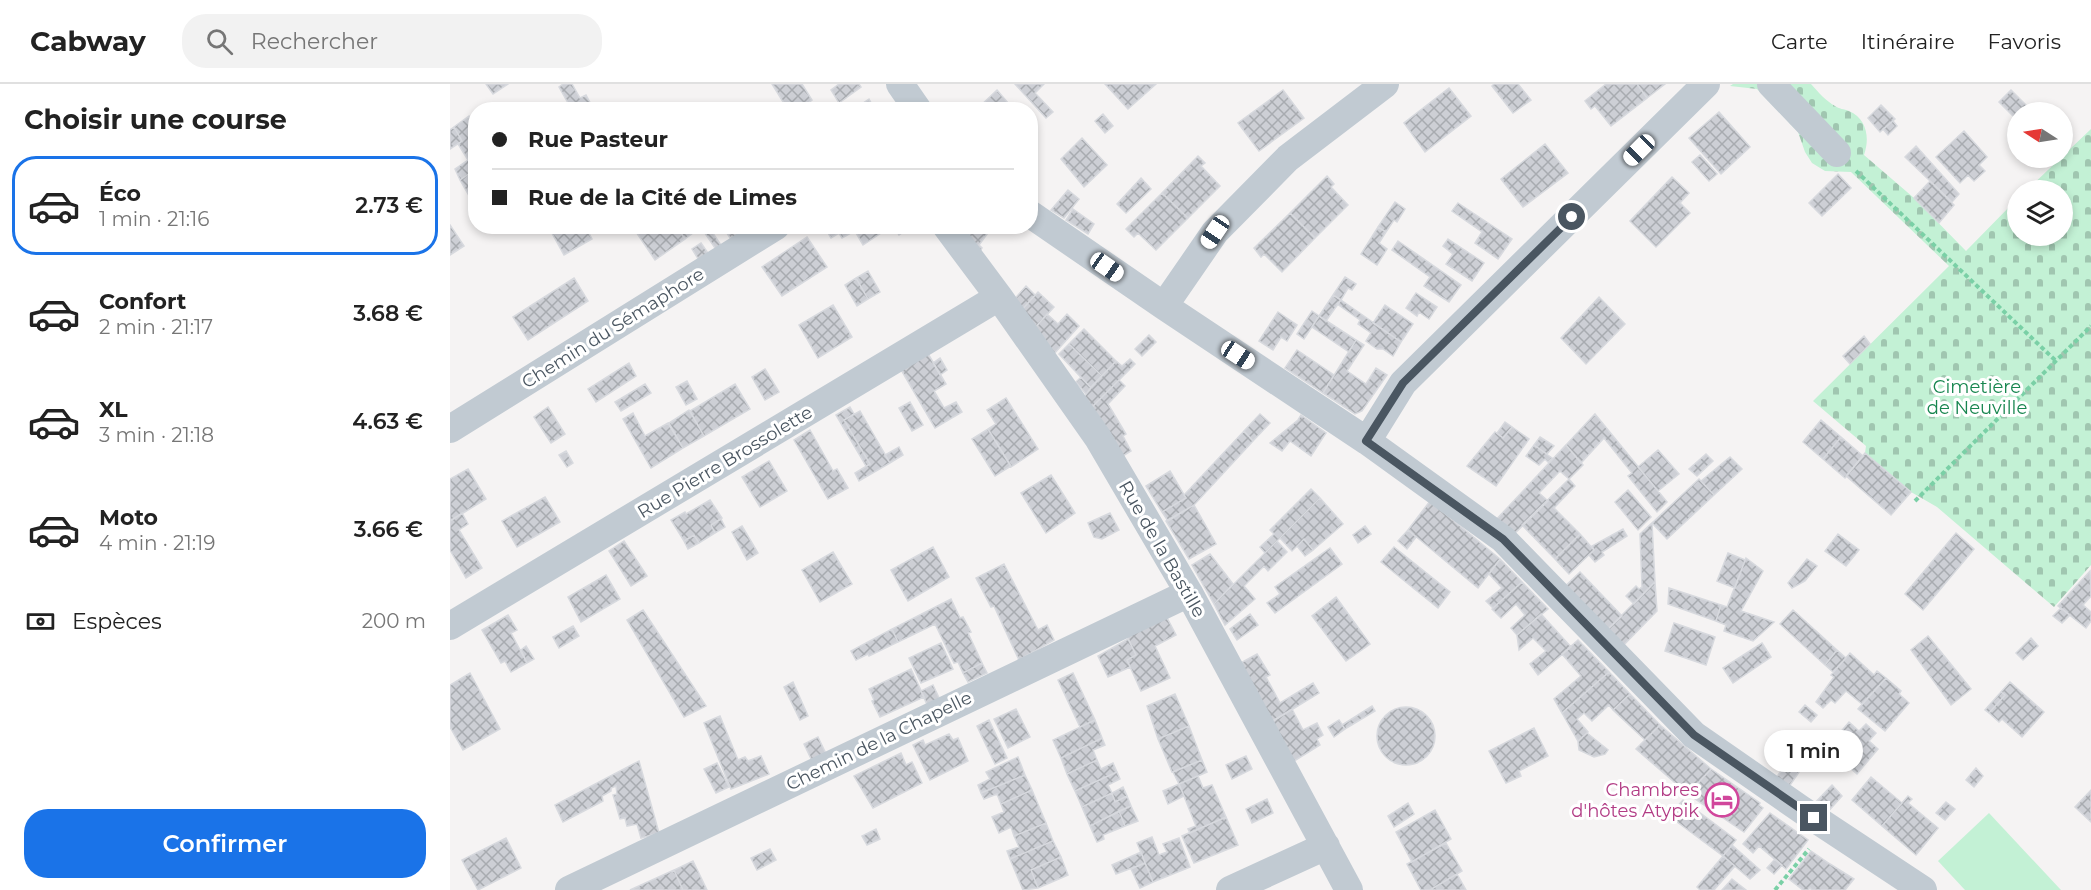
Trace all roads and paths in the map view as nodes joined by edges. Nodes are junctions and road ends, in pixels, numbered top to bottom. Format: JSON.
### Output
{"nodes":[{"id":1,"x":1384,"y":84,"type":"edge"},
{"id":2,"x":1707,"y":84,"type":"edge"},
{"id":3,"x":1771,"y":84,"type":"edge"},
{"id":4,"x":1837,"y":153,"type":"joint"},
{"id":5,"x":1038,"y":219,"type":"edge"},
{"id":6,"x":763,"y":234,"type":"edge"},
{"id":7,"x":952,"y":234,"type":"edge"},
{"id":8,"x":999,"y":297,"type":"junction"},
{"id":9,"x":1164,"y":306,"type":"junction"},
{"id":10,"x":2091,"y":326,"type":"edge"},
{"id":11,"x":2056,"y":361,"type":"junction"},
{"id":12,"x":450,"y":429,"type":"edge"},
{"id":13,"x":1366,"y":441,"type":"junction"},
{"id":14,"x":1915,"y":501,"type":"dead end"},
{"id":15,"x":1189,"y":593,"type":"junction"},
{"id":16,"x":450,"y":626,"type":"edge"},
{"id":17,"x":1814,"y":843,"type":"dead end"},
{"id":18,"x":1326,"y":846,"type":"junction"},
{"id":19,"x":570,"y":890,"type":"edge"},
{"id":20,"x":1230,"y":890,"type":"edge"},
{"id":21,"x":1349,"y":890,"type":"edge"},
{"id":22,"x":1775,"y":890,"type":"edge"},
{"id":23,"x":1923,"y":890,"type":"edge"}],
"edges":[{"from":1,"to":9,"type":"street"},
{"from":2,"to":13,"type":"street"},
{"from":3,"to":4,"type":"street"},
{"from":4,"to":11,"type":"path"},
{"from":5,"to":9,"type":"street"},
{"from":6,"to":12,"type":"street","name":"Chemin du Sémaphore"},
{"from":7,"to":8,"type":"street","name":"Rue de la Bastille"},
{"from":8,"to":15,"type":"street","name":"Rue de la Bastille"},
{"from":8,"to":16,"type":"street","name":"Rue Pierre Brossolette"},
{"from":9,"to":13,"type":"street"},
{"from":10,"to":11,"type":"path"},
{"from":11,"to":14,"type":"path"},
{"from":13,"to":23,"type":"street"},
{"from":15,"to":18,"type":"street","name":"Rue de la Bastille"},
{"from":15,"to":19,"type":"street","name":"Chemin de la Chapelle"},
{"from":17,"to":22,"type":"path"},
{"from":18,"to":20,"type":"street"},
{"from":18,"to":21,"type":"street","name":"Rue de la Bastille"}]}
